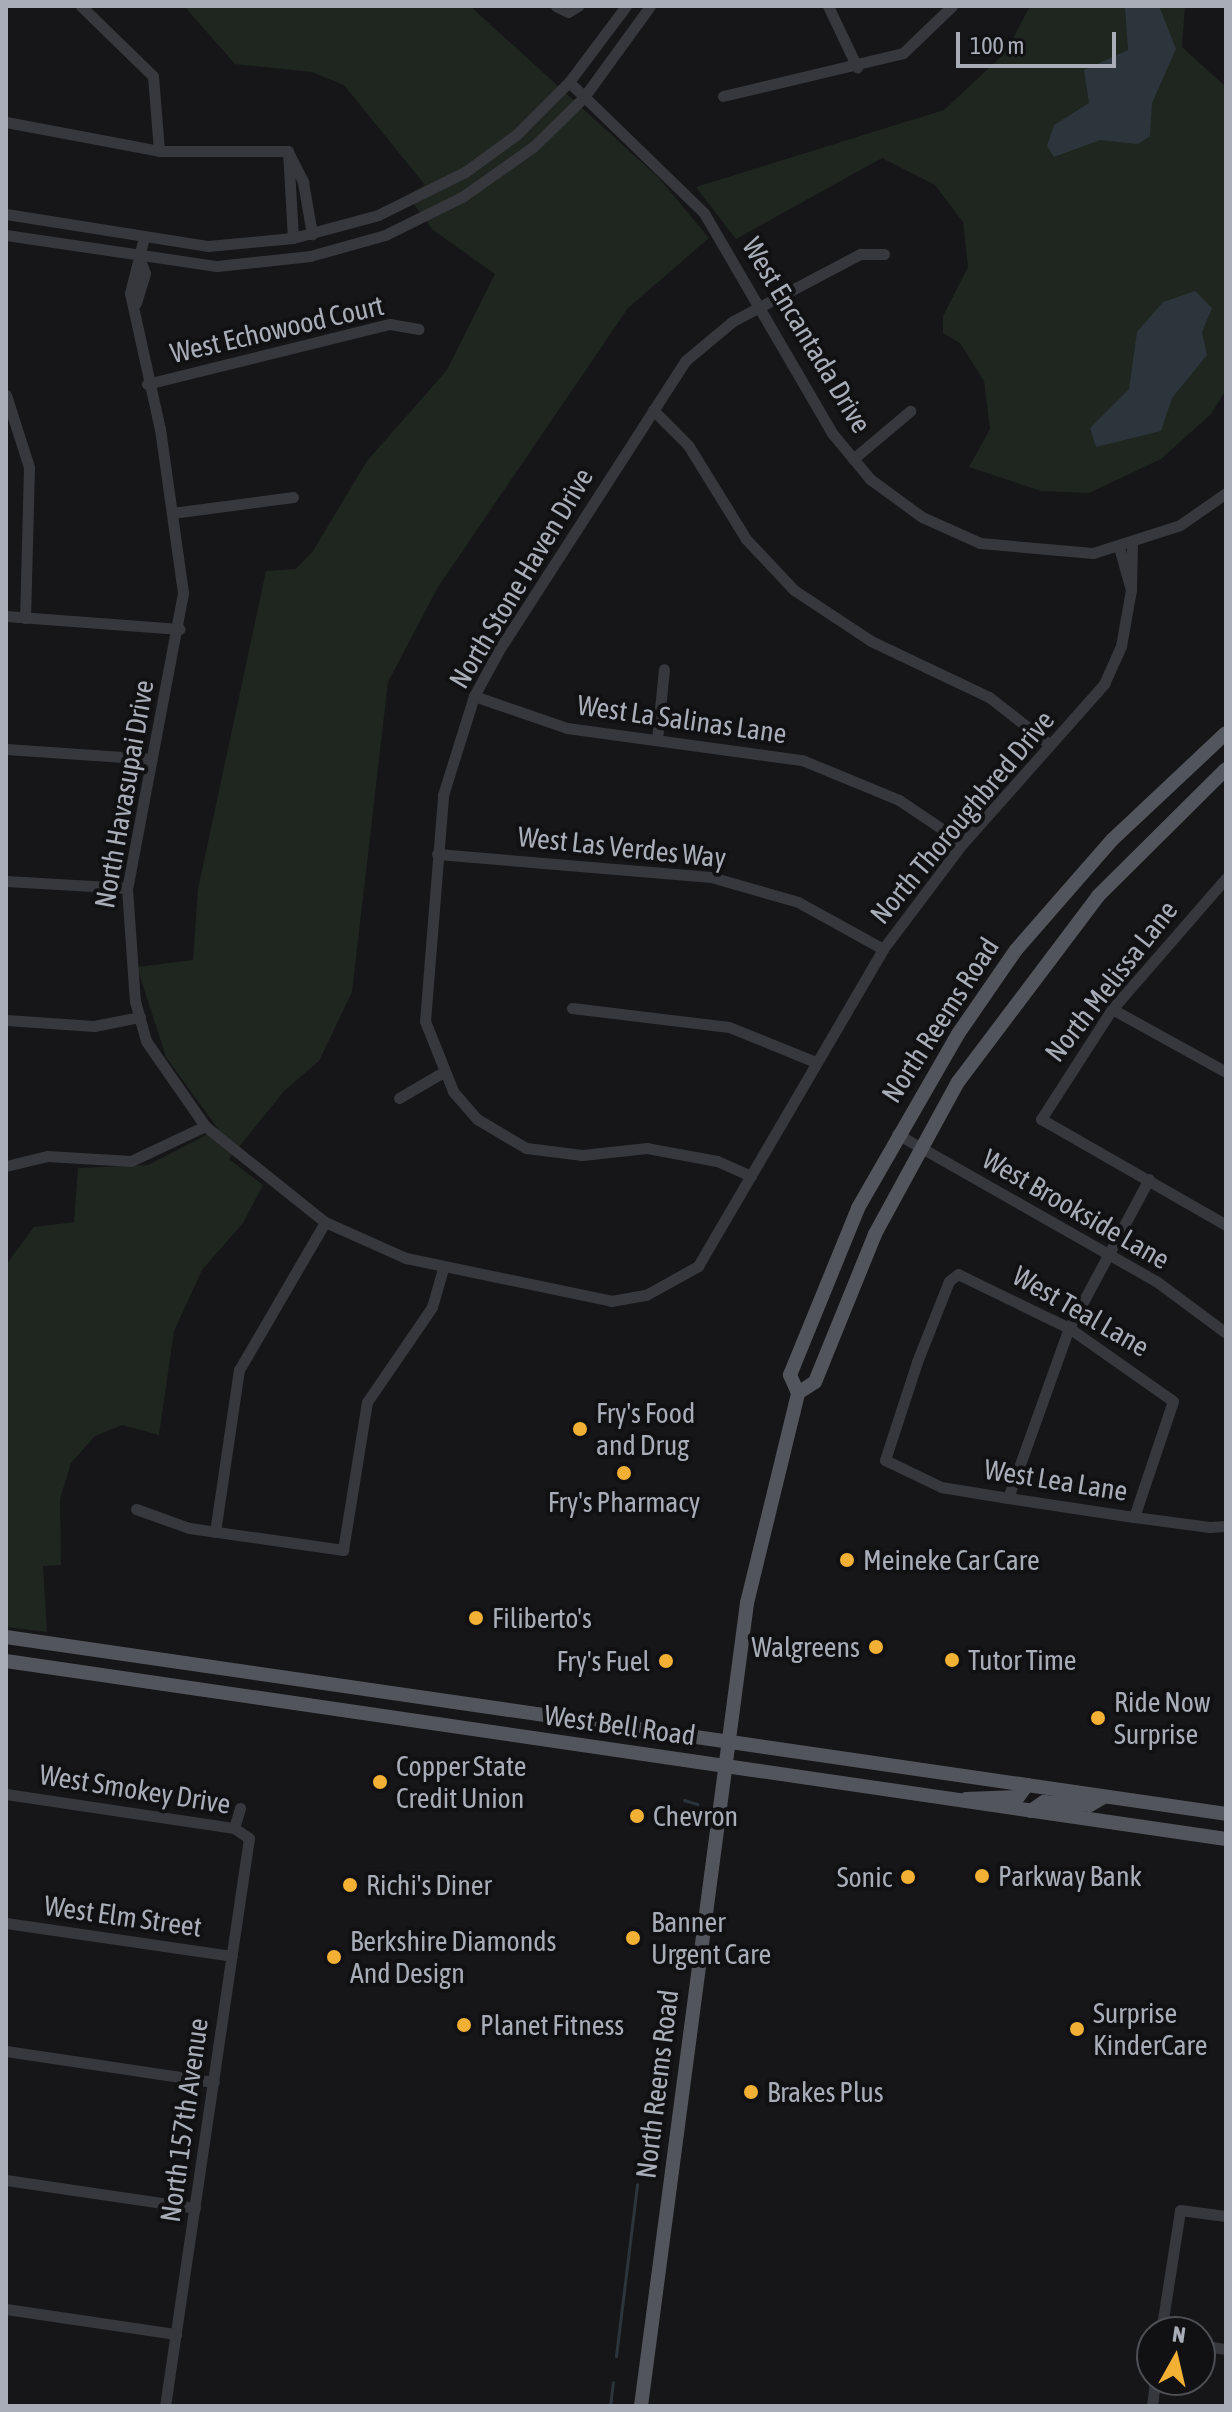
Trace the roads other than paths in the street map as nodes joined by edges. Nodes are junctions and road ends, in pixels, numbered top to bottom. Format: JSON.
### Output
{"nodes":[{"id":1,"x":81,"y":6,"type":"edge"},
{"id":2,"x":556,"y":6,"type":"edge"},
{"id":3,"x":578,"y":6,"type":"edge"},
{"id":4,"x":626,"y":6,"type":"edge"},
{"id":5,"x":650,"y":6,"type":"edge"},
{"id":6,"x":828,"y":6,"type":"edge"},
{"id":7,"x":952,"y":6,"type":"edge"},
{"id":8,"x":857,"y":67,"type":"junction"},
{"id":9,"x":569,"y":82,"type":"junction"},
{"id":10,"x":723,"y":96,"type":"dead end"},
{"id":11,"x":584,"y":97,"type":"junction"},
{"id":12,"x":6,"y":122,"type":"edge"},
{"id":13,"x":159,"y":151,"type":"junction"},
{"id":14,"x":288,"y":151,"type":"junction"},
{"id":15,"x":6,"y":214,"type":"edge"},
{"id":16,"x":312,"y":234,"type":"junction"},
{"id":17,"x":6,"y":235,"type":"edge"},
{"id":18,"x":293,"y":238,"type":"junction"},
{"id":19,"x":143,"y":241,"type":"junction"},
{"id":20,"x":884,"y":254,"type":"dead end"},
{"id":21,"x":140,"y":260,"type":"junction"},
{"id":22,"x":763,"y":307,"type":"junction"},
{"id":23,"x":419,"y":329,"type":"dead end"},
{"id":24,"x":147,"y":384,"type":"junction"},
{"id":25,"x":6,"y":395,"type":"edge"},
{"id":26,"x":653,"y":410,"type":"junction"},
{"id":27,"x":910,"y":411,"type":"dead end"},
{"id":28,"x":853,"y":459,"type":"junction"},
{"id":29,"x":1226,"y":493,"type":"edge"},
{"id":30,"x":293,"y":497,"type":"dead end"},
{"id":31,"x":172,"y":513,"type":"junction"},
{"id":32,"x":1132,"y":544,"type":"junction"},
{"id":33,"x":1119,"y":547,"type":"junction"},
{"id":34,"x":1131,"y":590,"type":"junction"},
{"id":35,"x":6,"y":616,"type":"edge"},
{"id":36,"x":25,"y":618,"type":"junction"},
{"id":37,"x":180,"y":629,"type":"junction"},
{"id":38,"x":664,"y":669,"type":"dead end"},
{"id":39,"x":474,"y":696,"type":"junction"},
{"id":40,"x":1226,"y":733,"type":"edge"},
{"id":41,"x":657,"y":740,"type":"junction"},
{"id":42,"x":1049,"y":744,"type":"junction"},
{"id":43,"x":6,"y":749,"type":"edge"},
{"id":44,"x":152,"y":759,"type":"junction"},
{"id":45,"x":1226,"y":769,"type":"edge"},
{"id":46,"x":963,"y":843,"type":"junction"},
{"id":47,"x":437,"y":854,"type":"junction"},
{"id":48,"x":1226,"y":878,"type":"edge"},
{"id":49,"x":6,"y":881,"type":"edge"},
{"id":50,"x":127,"y":888,"type":"junction"},
{"id":51,"x":883,"y":949,"type":"junction"},
{"id":52,"x":572,"y":1008,"type":"dead end"},
{"id":53,"x":1112,"y":1009,"type":"junction"},
{"id":54,"x":140,"y":1017,"type":"junction"},
{"id":55,"x":6,"y":1020,"type":"edge"},
{"id":56,"x":813,"y":1061,"type":"junction"},
{"id":57,"x":1226,"y":1072,"type":"edge"},
{"id":58,"x":440,"y":1074,"type":"junction"},
{"id":59,"x":399,"y":1098,"type":"dead end"},
{"id":60,"x":205,"y":1126,"type":"junction"},
{"id":61,"x":897,"y":1134,"type":"junction"},
{"id":62,"x":919,"y":1147,"type":"junction"},
{"id":63,"x":6,"y":1166,"type":"edge"},
{"id":64,"x":751,"y":1176,"type":"junction"},
{"id":65,"x":1149,"y":1179,"type":"junction"},
{"id":66,"x":325,"y":1222,"type":"junction"},
{"id":67,"x":1226,"y":1225,"type":"edge"},
{"id":68,"x":1109,"y":1253,"type":"junction"},
{"id":69,"x":443,"y":1269,"type":"junction"},
{"id":70,"x":646,"y":1295,"type":"joint"},
{"id":71,"x":1069,"y":1328,"type":"junction"},
{"id":72,"x":1226,"y":1333,"type":"edge"},
{"id":73,"x":798,"y":1393,"type":"junction"},
{"id":74,"x":885,"y":1460,"type":"joint"},
{"id":75,"x":1008,"y":1498,"type":"junction"},
{"id":76,"x":136,"y":1509,"type":"dead end"},
{"id":77,"x":1134,"y":1517,"type":"junction"},
{"id":78,"x":1226,"y":1526,"type":"edge"},
{"id":79,"x":215,"y":1532,"type":"junction"},
{"id":80,"x":6,"y":1637,"type":"edge"},
{"id":81,"x":6,"y":1661,"type":"edge"},
{"id":82,"x":439,"y":1699,"type":"junction"},
{"id":83,"x":435,"y":1725,"type":"junction"},
{"id":84,"x":729,"y":1738,"type":"junction"},
{"id":85,"x":725,"y":1767,"type":"junction"},
{"id":86,"x":1027,"y":1785,"type":"junction"},
{"id":87,"x":6,"y":1794,"type":"edge"},
{"id":88,"x":1104,"y":1797,"type":"junction"},
{"id":89,"x":962,"y":1800,"type":"junction"},
{"id":90,"x":240,"y":1808,"type":"dead end"},
{"id":91,"x":1031,"y":1811,"type":"junction"},
{"id":92,"x":1226,"y":1814,"type":"edge"},
{"id":93,"x":234,"y":1828,"type":"junction"},
{"id":94,"x":1226,"y":1839,"type":"edge"},
{"id":95,"x":249,"y":1842,"type":"joint"},
{"id":96,"x":6,"y":1923,"type":"edge"},
{"id":97,"x":232,"y":1956,"type":"junction"},
{"id":98,"x":6,"y":2051,"type":"edge"},
{"id":99,"x":214,"y":2082,"type":"junction"},
{"id":100,"x":6,"y":2180,"type":"edge"},
{"id":101,"x":195,"y":2208,"type":"junction"},
{"id":102,"x":1226,"y":2216,"type":"edge"},
{"id":103,"x":6,"y":2309,"type":"edge"},
{"id":104,"x":1163,"y":2316,"type":"edge"},
{"id":105,"x":176,"y":2334,"type":"junction"},
{"id":106,"x":165,"y":2406,"type":"edge"},
{"id":107,"x":641,"y":2406,"type":"edge"}],
"edges":[{"from":1,"to":13,"type":"street"},
{"from":2,"to":3,"type":"street"},
{"from":4,"to":9,"type":"street"},
{"from":5,"to":11,"type":"street"},
{"from":6,"to":8,"type":"street"},
{"from":7,"to":8,"type":"street"},
{"from":8,"to":10,"type":"street"},
{"from":9,"to":11,"type":"street","name":"West Encantada Drive"},
{"from":9,"to":16,"type":"street"},
{"from":11,"to":21,"type":"street"},
{"from":11,"to":22,"type":"street","name":"West Encantada Drive"},
{"from":12,"to":13,"type":"street"},
{"from":13,"to":14,"type":"street"},
{"from":14,"to":16,"type":"street"},
{"from":14,"to":18,"type":"street"},
{"from":15,"to":19,"type":"street"},
{"from":16,"to":18,"type":"street"},
{"from":17,"to":21,"type":"street"},
{"from":18,"to":19,"type":"street"},
{"from":19,"to":21,"type":"street","name":"North Havasupai Drive"},
{"from":20,"to":22,"type":"street","name":"North Stone Haven Drive"},
{"from":21,"to":24,"type":"street","name":"North Havasupai Drive"},
{"from":22,"to":26,"type":"street","name":"North Stone Haven Drive"},
{"from":22,"to":28,"type":"street","name":"West Encantada Drive"},
{"from":23,"to":24,"type":"street","name":"West Echowood Court"},
{"from":24,"to":31,"type":"street","name":"North Havasupai Drive"},
{"from":25,"to":36,"type":"street"},
{"from":26,"to":39,"type":"street","name":"North Stone Haven Drive"},
{"from":26,"to":42,"type":"street"},
{"from":27,"to":28,"type":"street"},
{"from":28,"to":33,"type":"street","name":"West Encantada Drive"},
{"from":29,"to":32,"type":"street","name":"West Encantada Drive"},
{"from":30,"to":31,"type":"street"},
{"from":31,"to":37,"type":"street","name":"North Havasupai Drive"},
{"from":32,"to":33,"type":"street","name":"West Encantada Drive"},
{"from":32,"to":34,"type":"street","name":"North Thoroughbred Drive"},
{"from":33,"to":34,"type":"street","name":"North Thoroughbred Drive"},
{"from":34,"to":42,"type":"street","name":"North Thoroughbred Drive"},
{"from":35,"to":36,"type":"street"},
{"from":36,"to":37,"type":"street"},
{"from":37,"to":44,"type":"street","name":"North Havasupai Drive"},
{"from":38,"to":41,"type":"street"},
{"from":39,"to":41,"type":"street","name":"West La Salinas Lane"},
{"from":39,"to":47,"type":"street","name":"North Stone Haven Drive"},
{"from":40,"to":61,"type":"main road","name":"North Reems Road"},
{"from":41,"to":46,"type":"street","name":"West La Salinas Lane"},
{"from":42,"to":46,"type":"street","name":"North Thoroughbred Drive"},
{"from":43,"to":44,"type":"street"},
{"from":44,"to":50,"type":"street","name":"North Havasupai Drive"},
{"from":45,"to":62,"type":"main road","name":"North Reems Road"},
{"from":46,"to":51,"type":"street","name":"North Thoroughbred Drive"},
{"from":47,"to":51,"type":"street","name":"West Las Verdes Way"},
{"from":47,"to":58,"type":"street","name":"North Stone Haven Drive"},
{"from":48,"to":53,"type":"street","name":"North Melissa Lane"},
{"from":49,"to":50,"type":"street"},
{"from":50,"to":54,"type":"street","name":"North Havasupai Drive"},
{"from":51,"to":56,"type":"street","name":"North Thoroughbred Drive"},
{"from":52,"to":56,"type":"street"},
{"from":53,"to":57,"type":"street"},
{"from":53,"to":65,"type":"street","name":"North Melissa Lane"},
{"from":54,"to":55,"type":"street"},
{"from":54,"to":60,"type":"street","name":"North Havasupai Drive"},
{"from":56,"to":64,"type":"street","name":"North Thoroughbred Drive"},
{"from":58,"to":59,"type":"street"},
{"from":58,"to":64,"type":"street","name":"North Stone Haven Drive"},
{"from":60,"to":63,"type":"street"},
{"from":60,"to":66,"type":"street","name":"North Havasupai Drive"},
{"from":61,"to":62,"type":"street","name":"West Brookside Lane"},
{"from":61,"to":73,"type":"main road","name":"North Reems Road"},
{"from":62,"to":68,"type":"street","name":"West Brookside Lane"},
{"from":62,"to":73,"type":"main road","name":"North Reems Road"},
{"from":64,"to":70,"type":"street","name":"North Thoroughbred Drive"},
{"from":65,"to":67,"type":"street"},
{"from":65,"to":68,"type":"street"},
{"from":66,"to":69,"type":"street","name":"North Havasupai Drive"},
{"from":66,"to":79,"type":"street"},
{"from":68,"to":71,"type":"street"},
{"from":68,"to":72,"type":"street","name":"West Brookside Lane"},
{"from":69,"to":70,"type":"street","name":"North Havasupai Drive"},
{"from":69,"to":79,"type":"street"},
{"from":71,"to":74,"type":"street","name":"West Teal Lane"},
{"from":71,"to":75,"type":"street"},
{"from":71,"to":77,"type":"street","name":"West Teal Lane"},
{"from":73,"to":84,"type":"main road","name":"North Reems Road"},
{"from":74,"to":75,"type":"street","name":"West Lea Lane"},
{"from":75,"to":77,"type":"street","name":"West Lea Lane"},
{"from":76,"to":79,"type":"street"},
{"from":77,"to":78,"type":"street","name":"West Lea Lane"},
{"from":80,"to":82,"type":"main road","name":"West Bell Road"},
{"from":81,"to":83,"type":"main road","name":"West Bell Road"},
{"from":82,"to":83,"type":"main road"},
{"from":82,"to":84,"type":"main road","name":"West Bell Road"},
{"from":83,"to":85,"type":"main road","name":"West Bell Road"},
{"from":84,"to":85,"type":"main road","name":"North Reems Road"},
{"from":84,"to":86,"type":"main road","name":"West Bell Road"},
{"from":85,"to":89,"type":"main road","name":"West Bell Road"},
{"from":85,"to":107,"type":"main road","name":"North Reems Road"},
{"from":86,"to":88,"type":"main road","name":"West Bell Road"},
{"from":86,"to":89,"type":"main road"},
{"from":87,"to":93,"type":"street","name":"West Smokey Drive"},
{"from":88,"to":91,"type":"main road"},
{"from":88,"to":92,"type":"main road","name":"West Bell Road"},
{"from":89,"to":91,"type":"main road","name":"West Bell Road"},
{"from":90,"to":93,"type":"street"},
{"from":91,"to":94,"type":"main road","name":"West Bell Road"},
{"from":93,"to":95,"type":"street","name":"West Smokey Drive"},
{"from":95,"to":97,"type":"street","name":"North 157th Avenue"},
{"from":96,"to":97,"type":"street","name":"West Elm Street"},
{"from":97,"to":99,"type":"street","name":"North 157th Avenue"},
{"from":98,"to":99,"type":"street"},
{"from":99,"to":101,"type":"street","name":"North 157th Avenue"},
{"from":100,"to":101,"type":"street"},
{"from":101,"to":105,"type":"street","name":"North 157th Avenue"},
{"from":102,"to":104,"type":"street"},
{"from":103,"to":105,"type":"street"},
{"from":105,"to":106,"type":"street","name":"North 157th Avenue"}]}
